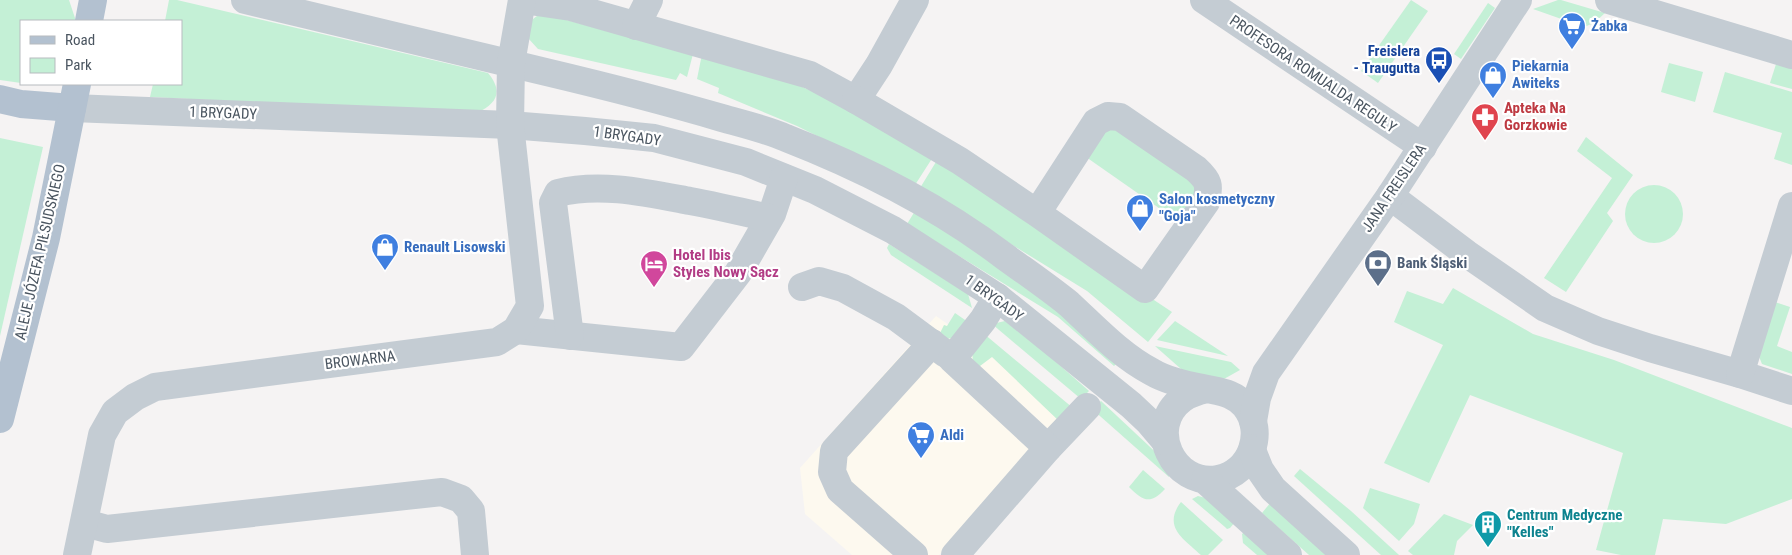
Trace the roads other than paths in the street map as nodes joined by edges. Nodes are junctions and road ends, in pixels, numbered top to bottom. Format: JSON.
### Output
{"nodes":[{"id":1,"x":93,"y":0,"type":"edge"},
{"id":2,"x":245,"y":0,"type":"edge"},
{"id":3,"x":522,"y":0,"type":"edge"},
{"id":4,"x":649,"y":0,"type":"edge"},
{"id":5,"x":915,"y":0,"type":"edge"},
{"id":6,"x":1204,"y":0,"type":"edge"},
{"id":7,"x":1518,"y":0,"type":"edge"},
{"id":8,"x":1609,"y":0,"type":"edge"},
{"id":9,"x":89,"y":20,"type":"edge"},
{"id":10,"x":636,"y":26,"type":"junction"},
{"id":11,"x":1792,"y":55,"type":"edge"},
{"id":12,"x":510,"y":63,"type":"junction"},
{"id":13,"x":74,"y":96,"type":"edge"},
{"id":14,"x":0,"y":99,"type":"edge"},
{"id":15,"x":856,"y":100,"type":"junction"},
{"id":16,"x":510,"y":125,"type":"junction"},
{"id":17,"x":1423,"y":147,"type":"junction"},
{"id":18,"x":784,"y":178,"type":"junction"},
{"id":19,"x":1390,"y":196,"type":"junction"},
{"id":20,"x":1792,"y":206,"type":"edge"},
{"id":21,"x":1037,"y":212,"type":"junction"},
{"id":22,"x":769,"y":218,"type":"junction"},
{"id":23,"x":802,"y":287,"type":"dead end"},
{"id":24,"x":996,"y":297,"type":"junction"},
{"id":25,"x":516,"y":330,"type":"junction"},
{"id":26,"x":570,"y":336,"type":"junction"},
{"id":27,"x":942,"y":351,"type":"junction"},
{"id":28,"x":1266,"y":373,"type":"junction"},
{"id":29,"x":1740,"y":374,"type":"junction"},
{"id":30,"x":1214,"y":390,"type":"junction"},
{"id":31,"x":1792,"y":391,"type":"edge"},
{"id":32,"x":1087,"y":407,"type":"dead end"},
{"id":33,"x":0,"y":419,"type":"edge"},
{"id":34,"x":1253,"y":421,"type":"junction"},
{"id":35,"x":1165,"y":441,"type":"junction"},
{"id":36,"x":1048,"y":448,"type":"junction"},
{"id":37,"x":1252,"y":450,"type":"junction"},
{"id":38,"x":1205,"y":480,"type":"junction"},
{"id":39,"x":84,"y":523,"type":"junction"},
{"id":40,"x":77,"y":555,"type":"edge"},
{"id":41,"x":475,"y":555,"type":"edge"},
{"id":42,"x":914,"y":555,"type":"edge"},
{"id":43,"x":955,"y":555,"type":"edge"},
{"id":44,"x":1288,"y":555,"type":"edge"},
{"id":45,"x":1346,"y":555,"type":"edge"}],
"edges":[{"from":1,"to":9,"type":"main road"},
{"from":2,"to":12,"type":"street"},
{"from":3,"to":10,"type":"street"},
{"from":3,"to":12,"type":"street","name":"BROWARNA"},
{"from":4,"to":10,"type":"street"},
{"from":5,"to":15,"type":"street"},
{"from":6,"to":17,"type":"street","name":"PROFESORA ROMUALDA REGUŁY"},
{"from":7,"to":17,"type":"street","name":"JANA FREISLERA"},
{"from":8,"to":11,"type":"street"},
{"from":10,"to":15,"type":"street"},
{"from":12,"to":16,"type":"street","name":"BROWARNA"},
{"from":12,"to":30,"type":"street"},
{"from":13,"to":14,"type":"main road","name":"1 BRYGADY"},
{"from":13,"to":16,"type":"street","name":"1 BRYGADY"},
{"from":13,"to":33,"type":"main road","name":"ALEJE JÓZEFA PIŁSUDSKIEGO"},
{"from":15,"to":21,"type":"street"},
{"from":16,"to":18,"type":"street","name":"1 BRYGADY"},
{"from":16,"to":25,"type":"street","name":"BROWARNA"},
{"from":17,"to":19,"type":"street","name":"JANA FREISLERA"},
{"from":18,"to":22,"type":"street"},
{"from":18,"to":24,"type":"street","name":"1 BRYGADY"},
{"from":19,"to":28,"type":"street","name":"JANA FREISLERA"},
{"from":19,"to":29,"type":"street"},
{"from":20,"to":29,"type":"street"},
{"from":21,"to":21,"type":"street"},
{"from":22,"to":26,"type":"street"},
{"from":22,"to":26,"type":"street"},
{"from":23,"to":27,"type":"street"},
{"from":24,"to":27,"type":"street"},
{"from":24,"to":35,"type":"street","name":"1 BRYGADY"},
{"from":25,"to":26,"type":"street"},
{"from":25,"to":39,"type":"street","name":"BROWARNA"},
{"from":27,"to":36,"type":"street"},
{"from":27,"to":42,"type":"street"},
{"from":28,"to":30,"type":"street","name":"JANA FREISLERA"},
{"from":28,"to":34,"type":"street","name":"JANA FREISLERA"},
{"from":29,"to":31,"type":"street"},
{"from":30,"to":34,"type":"street"},
{"from":30,"to":35,"type":"street"},
{"from":32,"to":36,"type":"street"},
{"from":34,"to":37,"type":"street"},
{"from":35,"to":38,"type":"street"},
{"from":36,"to":43,"type":"street"},
{"from":37,"to":38,"type":"street"},
{"from":37,"to":45,"type":"street"},
{"from":38,"to":44,"type":"street"},
{"from":39,"to":40,"type":"street","name":"BROWARNA"},
{"from":39,"to":41,"type":"street"}]}
